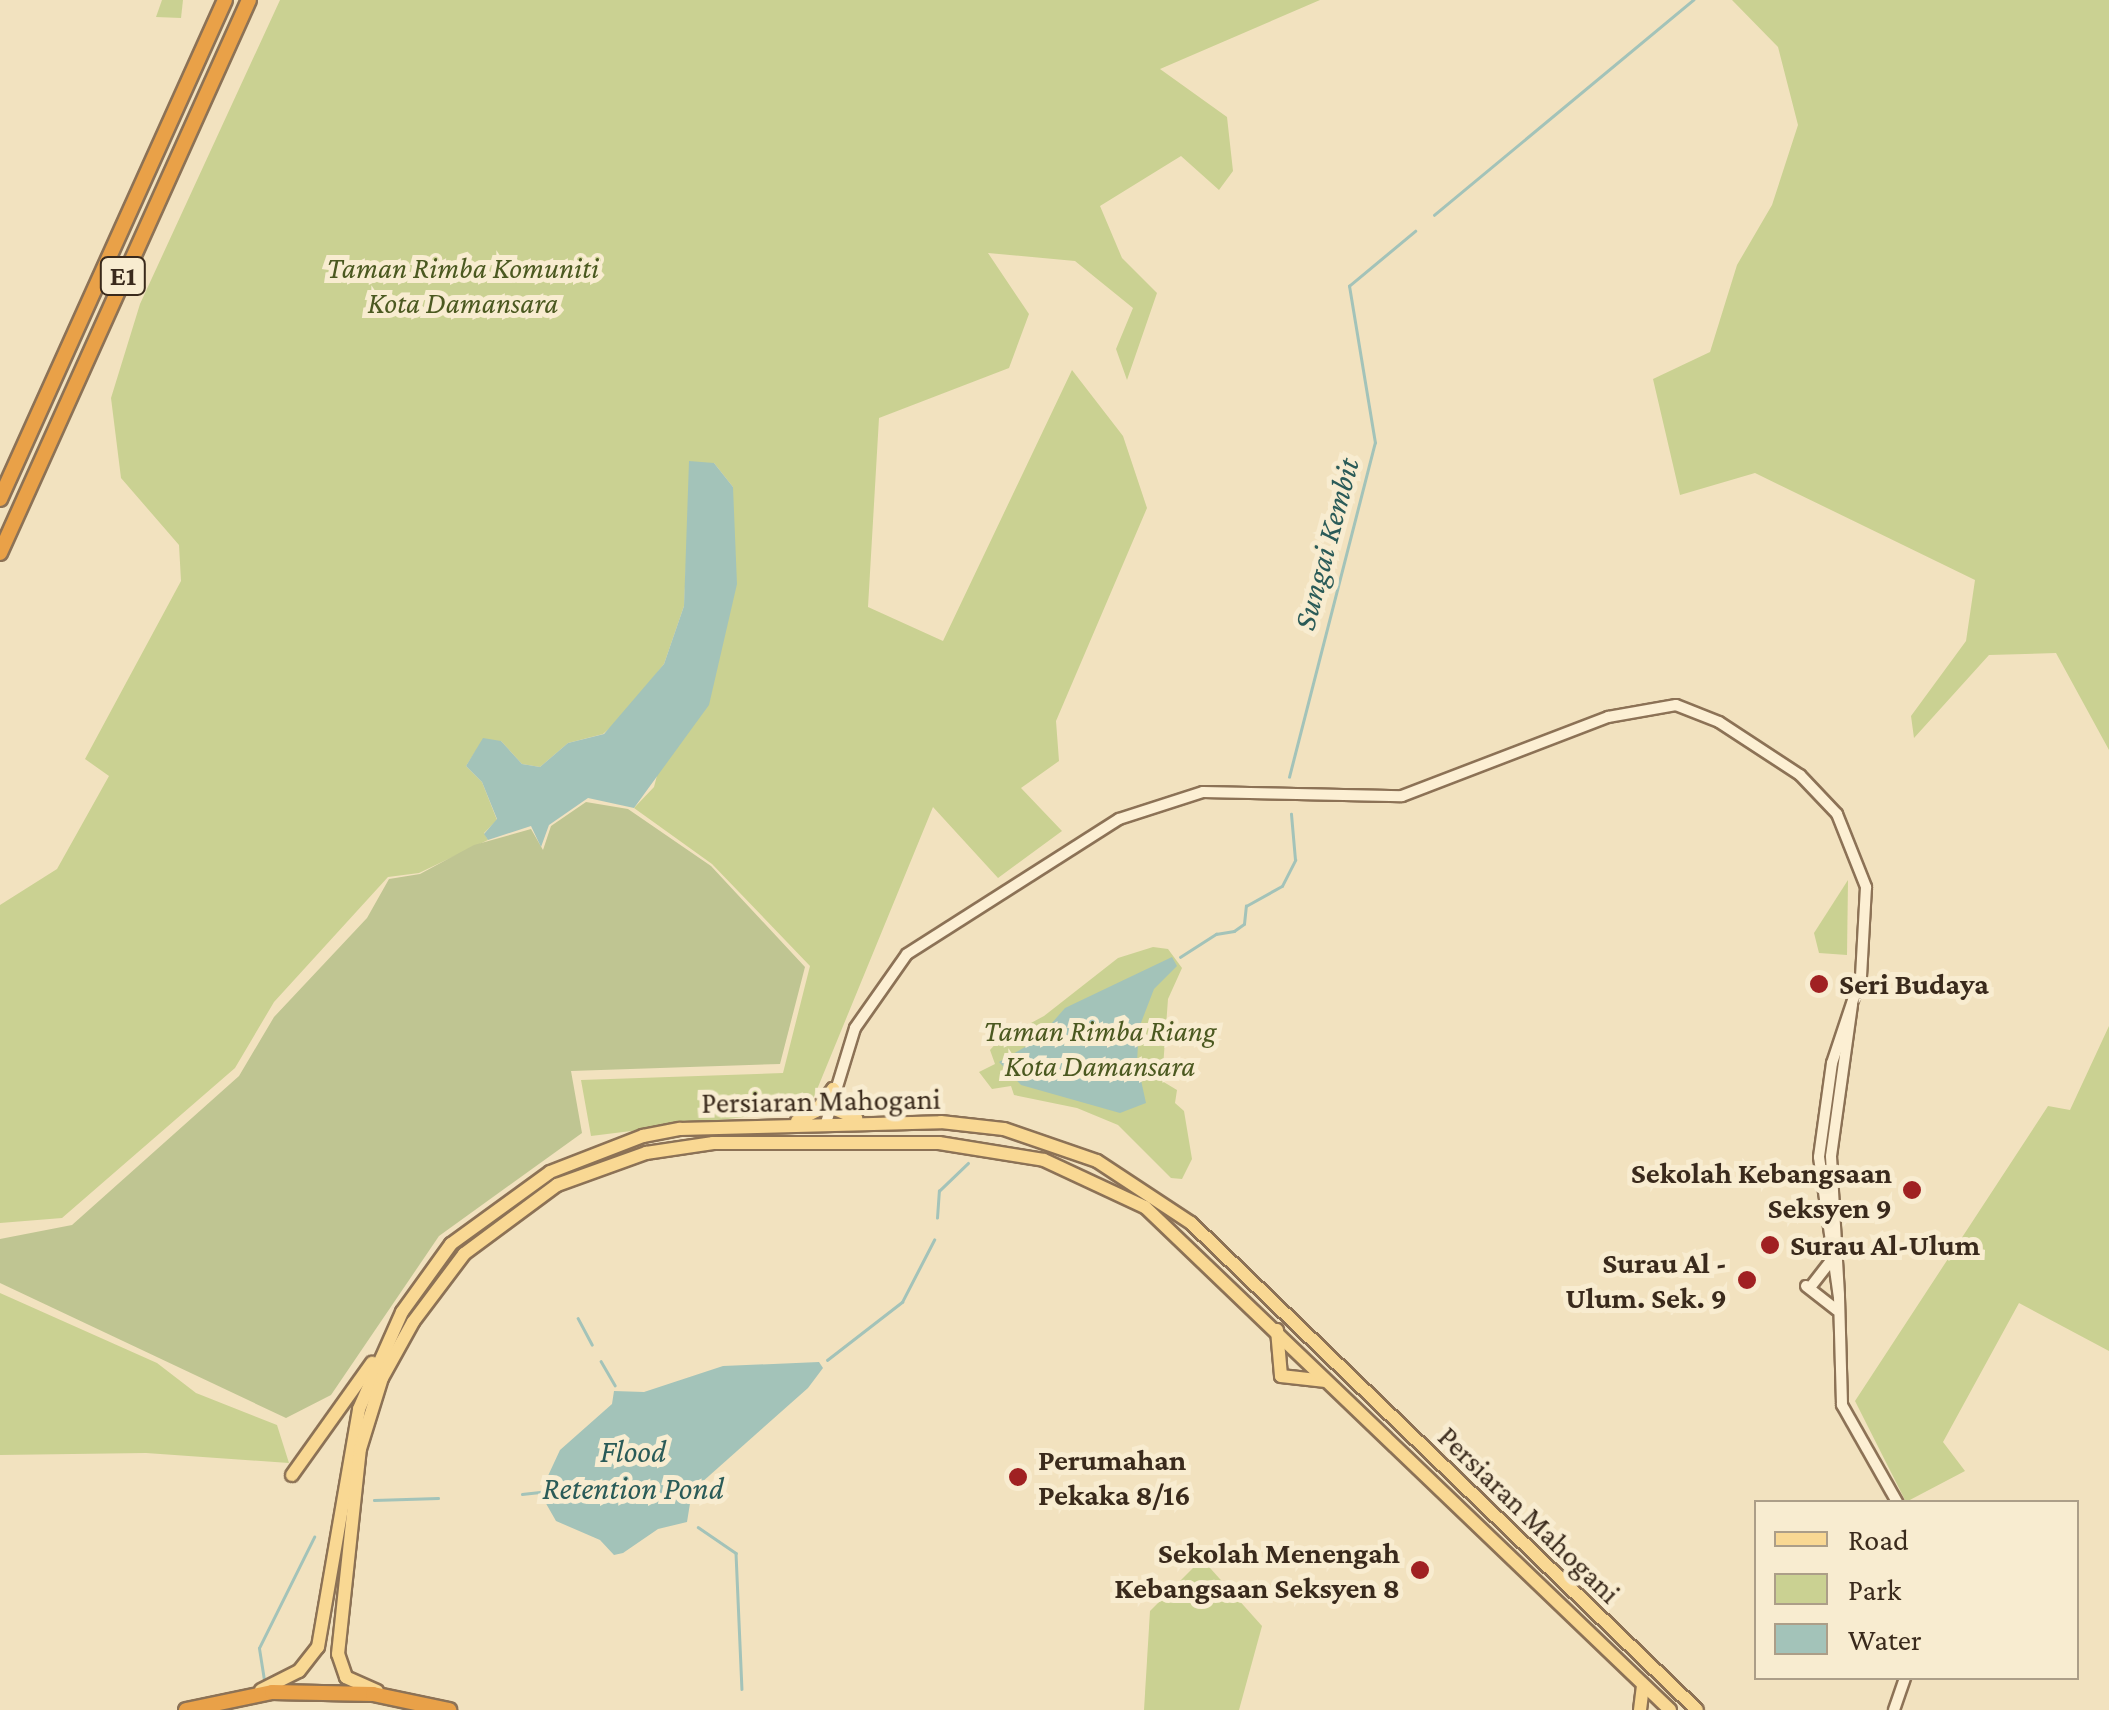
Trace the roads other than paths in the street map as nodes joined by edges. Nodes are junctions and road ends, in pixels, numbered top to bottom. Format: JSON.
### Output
{"nodes":[{"id":1,"x":226,"y":0,"type":"edge"},
{"id":2,"x":250,"y":0,"type":"edge"},
{"id":3,"x":0,"y":499,"type":"edge"},
{"id":4,"x":0,"y":553,"type":"edge"},
{"id":5,"x":1852,"y":1004,"type":"junction"},
{"id":6,"x":832,"y":1089,"type":"junction"},
{"id":7,"x":871,"y":1122,"type":"junction"},
{"id":8,"x":826,"y":1123,"type":"junction"},
{"id":9,"x":785,"y":1124,"type":"junction"},
{"id":10,"x":751,"y":1142,"type":"junction"},
{"id":11,"x":939,"y":1144,"type":"junction"},
{"id":12,"x":1831,"y":1259,"type":"junction"},
{"id":13,"x":1839,"y":1297,"type":"junction"},
{"id":14,"x":1838,"y":1311,"type":"junction"},
{"id":15,"x":1277,"y":1330,"type":"junction"},
{"id":16,"x":381,"y":1351,"type":"junction"},
{"id":17,"x":1330,"y":1382,"type":"junction"},
{"id":18,"x":292,"y":1475,"type":"dead end"},
{"id":19,"x":1897,"y":1500,"type":"edge"},
{"id":20,"x":1904,"y":1680,"type":"edge"},
{"id":21,"x":1642,"y":1686,"type":"junction"},
{"id":22,"x":254,"y":1693,"type":"junction"},
{"id":23,"x":403,"y":1698,"type":"junction"},
{"id":24,"x":186,"y":1710,"type":"edge"},
{"id":25,"x":449,"y":1710,"type":"edge"},
{"id":26,"x":1640,"y":1710,"type":"edge"},
{"id":27,"x":1670,"y":1710,"type":"edge"},
{"id":28,"x":1697,"y":1710,"type":"edge"},
{"id":29,"x":1894,"y":1710,"type":"edge"}],
"edges":[{"from":1,"to":3,"type":"highway","number":"E1"},
{"from":2,"to":4,"type":"highway","number":"E1"},
{"from":5,"to":6,"type":"street"},
{"from":5,"to":12,"type":"street"},
{"from":5,"to":13,"type":"street"},
{"from":6,"to":7,"type":"main road"},
{"from":6,"to":8,"type":"street"},
{"from":6,"to":9,"type":"main road"},
{"from":7,"to":8,"type":"main road","name":"Persiaran Mahogani"},
{"from":7,"to":28,"type":"main road","name":"Persiaran Mahogani"},
{"from":8,"to":9,"type":"main road","name":"Persiaran Mahogani"},
{"from":8,"to":10,"type":"main road"},
{"from":8,"to":11,"type":"main road"},
{"from":9,"to":16,"type":"main road","name":"Persiaran Mahogani"},
{"from":10,"to":11,"type":"main road","name":"Persiaran Mahogani"},
{"from":10,"to":23,"type":"main road","name":"Persiaran Mahogani"},
{"from":11,"to":15,"type":"main road","name":"Persiaran Mahogani"},
{"from":12,"to":13,"type":"street"},
{"from":12,"to":14,"type":"street"},
{"from":13,"to":14,"type":"street"},
{"from":14,"to":19,"type":"street"},
{"from":15,"to":17,"type":"main road","name":"Persiaran Mahogani"},
{"from":15,"to":17,"type":"main road"},
{"from":16,"to":18,"type":"main road"},
{"from":16,"to":22,"type":"main road","name":"Persiaran Mahogani"},
{"from":17,"to":21,"type":"main road","name":"Persiaran Mahogani"},
{"from":20,"to":29,"type":"street"},
{"from":21,"to":26,"type":"main road"},
{"from":21,"to":27,"type":"main road","name":"Persiaran Mahogani"},
{"from":22,"to":23,"type":"highway"},
{"from":22,"to":24,"type":"highway"},
{"from":23,"to":25,"type":"highway"}]}
